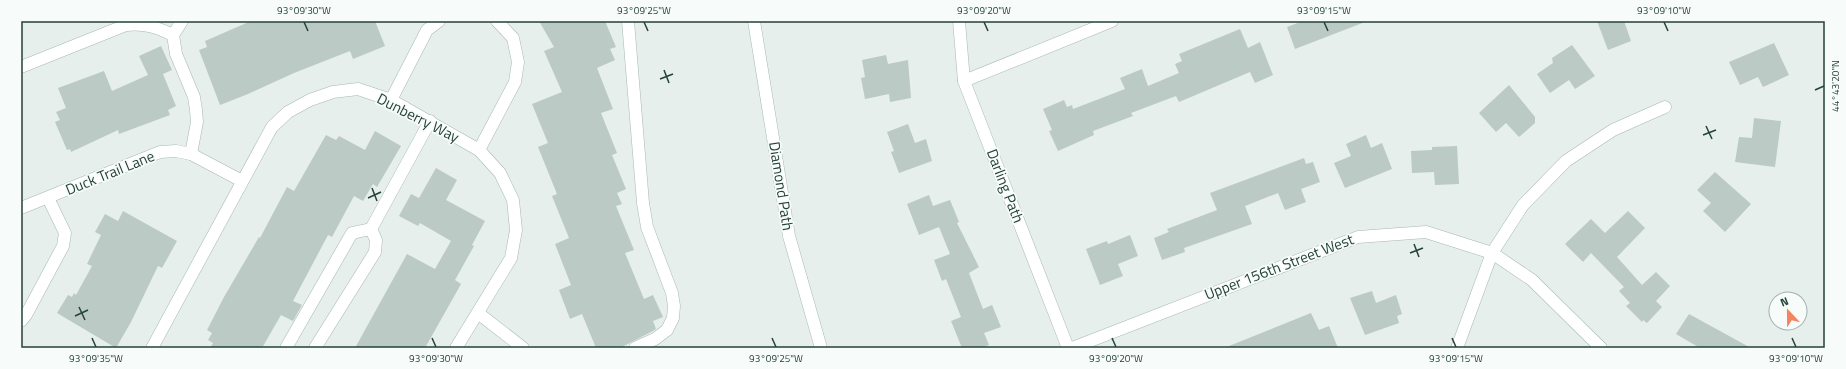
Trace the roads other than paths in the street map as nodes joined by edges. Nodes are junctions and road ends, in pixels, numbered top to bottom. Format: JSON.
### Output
{"nodes":[{"id":1,"x":182,"y":21,"type":"edge"},
{"id":2,"x":439,"y":21,"type":"edge"},
{"id":3,"x":497,"y":21,"type":"edge"},
{"id":4,"x":628,"y":21,"type":"edge"},
{"id":5,"x":754,"y":21,"type":"edge"},
{"id":6,"x":959,"y":21,"type":"edge"},
{"id":7,"x":1112,"y":21,"type":"edge"},
{"id":8,"x":173,"y":35,"type":"junction"},
{"id":9,"x":21,"y":67,"type":"edge"},
{"id":10,"x":964,"y":80,"type":"junction"},
{"id":11,"x":391,"y":100,"type":"junction"},
{"id":12,"x":1665,"y":107,"type":"dead end"},
{"id":13,"x":430,"y":121,"type":"junction"},
{"id":14,"x":478,"y":150,"type":"junction"},
{"id":15,"x":191,"y":154,"type":"junction"},
{"id":16,"x":242,"y":181,"type":"junction"},
{"id":17,"x":48,"y":198,"type":"junction"},
{"id":18,"x":21,"y":208,"type":"edge"},
{"id":19,"x":371,"y":229,"type":"junction"},
{"id":20,"x":1492,"y":253,"type":"junction"},
{"id":21,"x":478,"y":313,"type":"junction"},
{"id":22,"x":21,"y":321,"type":"edge"},
{"id":23,"x":157,"y":347,"type":"edge"},
{"id":24,"x":286,"y":348,"type":"edge"},
{"id":25,"x":315,"y":348,"type":"edge"},
{"id":26,"x":456,"y":348,"type":"edge"},
{"id":27,"x":523,"y":348,"type":"edge"},
{"id":28,"x":635,"y":348,"type":"edge"},
{"id":29,"x":821,"y":348,"type":"edge"},
{"id":30,"x":1068,"y":348,"type":"edge"},
{"id":31,"x":1072,"y":348,"type":"edge"},
{"id":32,"x":1457,"y":348,"type":"edge"},
{"id":33,"x":1601,"y":348,"type":"edge"}],
"edges":[{"from":1,"to":8,"type":"street"},
{"from":2,"to":11,"type":"street"},
{"from":3,"to":14,"type":"street"},
{"from":4,"to":28,"type":"street"},
{"from":5,"to":29,"type":"street","name":"Diamond Path"},
{"from":6,"to":10,"type":"street","name":"Darling Path"},
{"from":7,"to":10,"type":"street"},
{"from":8,"to":9,"type":"street"},
{"from":8,"to":15,"type":"street"},
{"from":10,"to":30,"type":"street","name":"Darling Path"},
{"from":11,"to":13,"type":"street","name":"Dunberry Way"},
{"from":11,"to":16,"type":"street","name":"Dunberry Way"},
{"from":12,"to":20,"type":"street"},
{"from":13,"to":14,"type":"street","name":"Dunberry Way"},
{"from":13,"to":19,"type":"street"},
{"from":14,"to":21,"type":"street","name":"Dunberry Way"},
{"from":15,"to":16,"type":"street","name":"Duck Trail Lane"},
{"from":15,"to":17,"type":"street","name":"Duck Trail Lane"},
{"from":16,"to":23,"type":"street","name":"Dunberry Way"},
{"from":17,"to":18,"type":"street","name":"Duck Trail Lane"},
{"from":17,"to":22,"type":"street"},
{"from":19,"to":24,"type":"street"},
{"from":19,"to":25,"type":"street"},
{"from":20,"to":31,"type":"street","name":"Upper 156th Street West"},
{"from":20,"to":32,"type":"street"},
{"from":20,"to":33,"type":"street","name":"Upper 156th Street West"},
{"from":21,"to":26,"type":"street","name":"Dunberry Way"},
{"from":21,"to":27,"type":"street"}]}
